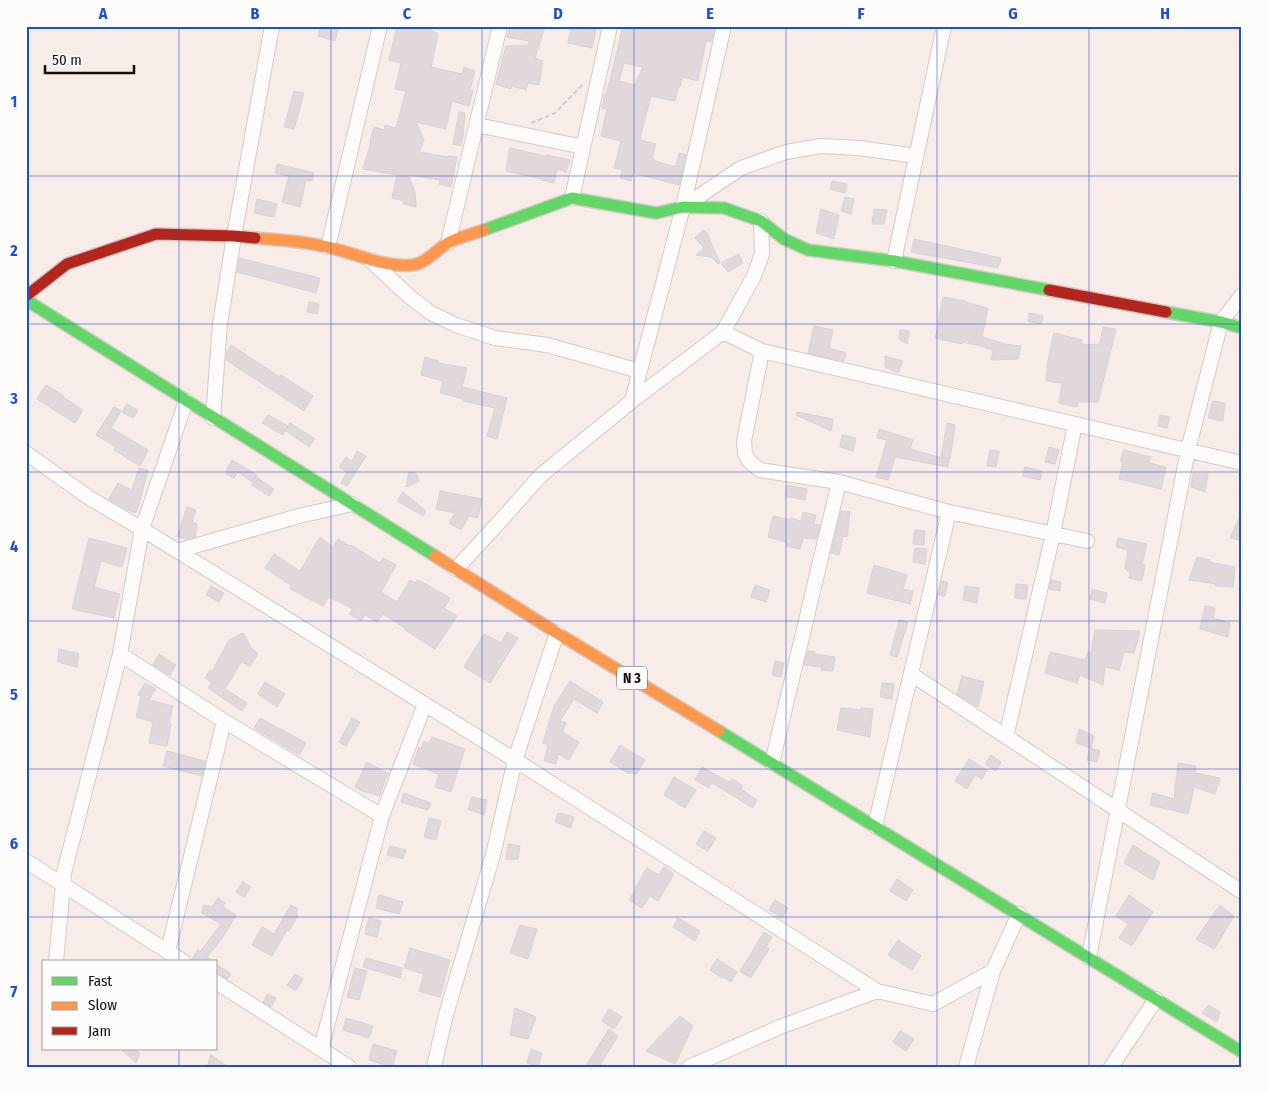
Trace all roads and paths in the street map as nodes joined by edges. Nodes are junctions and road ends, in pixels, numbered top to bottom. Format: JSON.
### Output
{"nodes":[{"id":1,"x":272,"y":26,"type":"edge"},
{"id":2,"x":380,"y":26,"type":"edge"},
{"id":3,"x":500,"y":26,"type":"edge"},
{"id":4,"x":610,"y":26,"type":"edge"},
{"id":5,"x":724,"y":26,"type":"edge"},
{"id":6,"x":944,"y":26,"type":"edge"},
{"id":7,"x":601,"y":65,"type":"junction"},
{"id":8,"x":477,"y":125,"type":"junction"},
{"id":9,"x":524,"y":126,"type":"dead end"},
{"id":10,"x":583,"y":147,"type":"junction"},
{"id":11,"x":916,"y":156,"type":"junction"},
{"id":12,"x":572,"y":198,"type":"junction"},
{"id":13,"x":682,"y":206,"type":"junction"},
{"id":14,"x":761,"y":221,"type":"junction"},
{"id":15,"x":234,"y":236,"type":"junction"},
{"id":16,"x":448,"y":243,"type":"junction"},
{"id":17,"x":328,"y":247,"type":"junction"},
{"id":18,"x":370,"y":260,"type":"junction"},
{"id":19,"x":894,"y":260,"type":"junction"},
{"id":20,"x":1242,"y":295,"type":"edge"},
{"id":21,"x":26,"y":298,"type":"edge"},
{"id":22,"x":1221,"y":322,"type":"junction"},
{"id":23,"x":1242,"y":328,"type":"edge"},
{"id":24,"x":723,"y":332,"type":"junction"},
{"id":25,"x":762,"y":351,"type":"junction"},
{"id":26,"x":640,"y":372,"type":"junction"},
{"id":27,"x":186,"y":401,"type":"junction"},
{"id":28,"x":632,"y":402,"type":"junction"},
{"id":29,"x":213,"y":418,"type":"junction"},
{"id":30,"x":1075,"y":424,"type":"junction"},
{"id":31,"x":1188,"y":450,"type":"junction"},
{"id":32,"x":26,"y":452,"type":"edge"},
{"id":33,"x":1242,"y":463,"type":"edge"},
{"id":34,"x":839,"y":482,"type":"junction"},
{"id":35,"x":352,"y":504,"type":"junction"},
{"id":36,"x":949,"y":512,"type":"junction"},
{"id":37,"x":142,"y":529,"type":"junction"},
{"id":38,"x":1053,"y":534,"type":"junction"},
{"id":39,"x":1087,"y":541,"type":"dead end"},
{"id":40,"x":177,"y":550,"type":"junction"},
{"id":41,"x":456,"y":569,"type":"junction"},
{"id":42,"x":557,"y":633,"type":"junction"},
{"id":43,"x":120,"y":654,"type":"junction"},
{"id":44,"x":911,"y":674,"type":"junction"},
{"id":45,"x":425,"y":704,"type":"junction"},
{"id":46,"x":224,"y":721,"type":"junction"},
{"id":47,"x":1006,"y":737,"type":"junction"},
{"id":48,"x":515,"y":760,"type":"junction"},
{"id":49,"x":772,"y":763,"type":"junction"},
{"id":50,"x":1118,"y":811,"type":"junction"},
{"id":51,"x":382,"y":816,"type":"junction"},
{"id":52,"x":875,"y":826,"type":"junction"},
{"id":53,"x":26,"y":861,"type":"edge"},
{"id":54,"x":63,"y":884,"type":"junction"},
{"id":55,"x":1242,"y":892,"type":"edge"},
{"id":56,"x":1019,"y":914,"type":"junction"},
{"id":57,"x":168,"y":952,"type":"junction"},
{"id":58,"x":1089,"y":957,"type":"junction"},
{"id":59,"x":56,"y":960,"type":"edge"},
{"id":60,"x":181,"y":960,"type":"edge"},
{"id":61,"x":993,"y":971,"type":"junction"},
{"id":62,"x":218,"y":983,"type":"edge"},
{"id":63,"x":877,"y":992,"type":"junction"},
{"id":64,"x":1156,"y":999,"type":"junction"},
{"id":65,"x":321,"y":1049,"type":"junction"},
{"id":66,"x":1242,"y":1052,"type":"edge"},
{"id":67,"x":348,"y":1067,"type":"edge"},
{"id":68,"x":434,"y":1067,"type":"edge"},
{"id":69,"x":689,"y":1067,"type":"edge"},
{"id":70,"x":966,"y":1067,"type":"edge"},
{"id":71,"x":1111,"y":1067,"type":"edge"}],
"edges":[{"from":1,"to":15,"type":"street"},
{"from":2,"to":17,"type":"street"},
{"from":3,"to":8,"type":"street"},
{"from":4,"to":7,"type":"street"},
{"from":5,"to":13,"type":"street"},
{"from":6,"to":11,"type":"street"},
{"from":7,"to":9,"type":"path"},
{"from":7,"to":10,"type":"street"},
{"from":8,"to":10,"type":"street"},
{"from":8,"to":16,"type":"street"},
{"from":10,"to":12,"type":"street"},
{"from":11,"to":13,"type":"street"},
{"from":11,"to":19,"type":"street"},
{"from":12,"to":13,"type":"main road"},
{"from":12,"to":16,"type":"main road"},
{"from":13,"to":14,"type":"main road"},
{"from":13,"to":26,"type":"street"},
{"from":14,"to":19,"type":"main road"},
{"from":14,"to":24,"type":"street"},
{"from":15,"to":17,"type":"main road"},
{"from":15,"to":21,"type":"main road"},
{"from":15,"to":29,"type":"street"},
{"from":16,"to":18,"type":"main road"},
{"from":17,"to":18,"type":"main road"},
{"from":18,"to":26,"type":"street"},
{"from":19,"to":22,"type":"main road"},
{"from":20,"to":22,"type":"street"},
{"from":21,"to":27,"type":"main road","number":"N 3"},
{"from":22,"to":23,"type":"main road"},
{"from":22,"to":31,"type":"street"},
{"from":24,"to":25,"type":"street"},
{"from":24,"to":28,"type":"street"},
{"from":25,"to":30,"type":"street"},
{"from":25,"to":34,"type":"street"},
{"from":26,"to":28,"type":"street"},
{"from":27,"to":29,"type":"main road","number":"N 3"},
{"from":27,"to":37,"type":"street"},
{"from":28,"to":41,"type":"street"},
{"from":29,"to":35,"type":"main road","number":"N 3"},
{"from":30,"to":31,"type":"street"},
{"from":30,"to":38,"type":"street"},
{"from":31,"to":33,"type":"street"},
{"from":31,"to":50,"type":"street"},
{"from":32,"to":37,"type":"street"},
{"from":34,"to":36,"type":"street"},
{"from":34,"to":49,"type":"street"},
{"from":35,"to":40,"type":"street"},
{"from":35,"to":41,"type":"main road","number":"N 3"},
{"from":36,"to":38,"type":"street"},
{"from":36,"to":44,"type":"street"},
{"from":37,"to":40,"type":"street"},
{"from":37,"to":43,"type":"street"},
{"from":38,"to":39,"type":"street"},
{"from":38,"to":47,"type":"street"},
{"from":40,"to":45,"type":"street"},
{"from":41,"to":42,"type":"main road","number":"N 3"},
{"from":42,"to":48,"type":"street"},
{"from":42,"to":49,"type":"main road","number":"N 3"},
{"from":43,"to":46,"type":"street"},
{"from":43,"to":54,"type":"street"},
{"from":44,"to":47,"type":"street"},
{"from":44,"to":52,"type":"street"},
{"from":45,"to":48,"type":"street"},
{"from":45,"to":51,"type":"street"},
{"from":46,"to":51,"type":"street"},
{"from":46,"to":57,"type":"street"},
{"from":47,"to":50,"type":"street"},
{"from":48,"to":63,"type":"street"},
{"from":48,"to":68,"type":"street"},
{"from":49,"to":52,"type":"main road","number":"N 3"},
{"from":50,"to":55,"type":"street"},
{"from":50,"to":58,"type":"street"},
{"from":51,"to":65,"type":"street"},
{"from":52,"to":56,"type":"main road","number":"N 3"},
{"from":53,"to":54,"type":"street"},
{"from":54,"to":57,"type":"street"},
{"from":54,"to":59,"type":"street"},
{"from":56,"to":58,"type":"main road","number":"N 3"},
{"from":56,"to":61,"type":"street"},
{"from":57,"to":60,"type":"street"},
{"from":58,"to":64,"type":"main road","number":"N 3"},
{"from":61,"to":63,"type":"street"},
{"from":61,"to":70,"type":"street"},
{"from":62,"to":65,"type":"street"},
{"from":63,"to":69,"type":"street"},
{"from":64,"to":66,"type":"main road","number":"N 3"},
{"from":64,"to":71,"type":"street"},
{"from":65,"to":67,"type":"street"}]}
